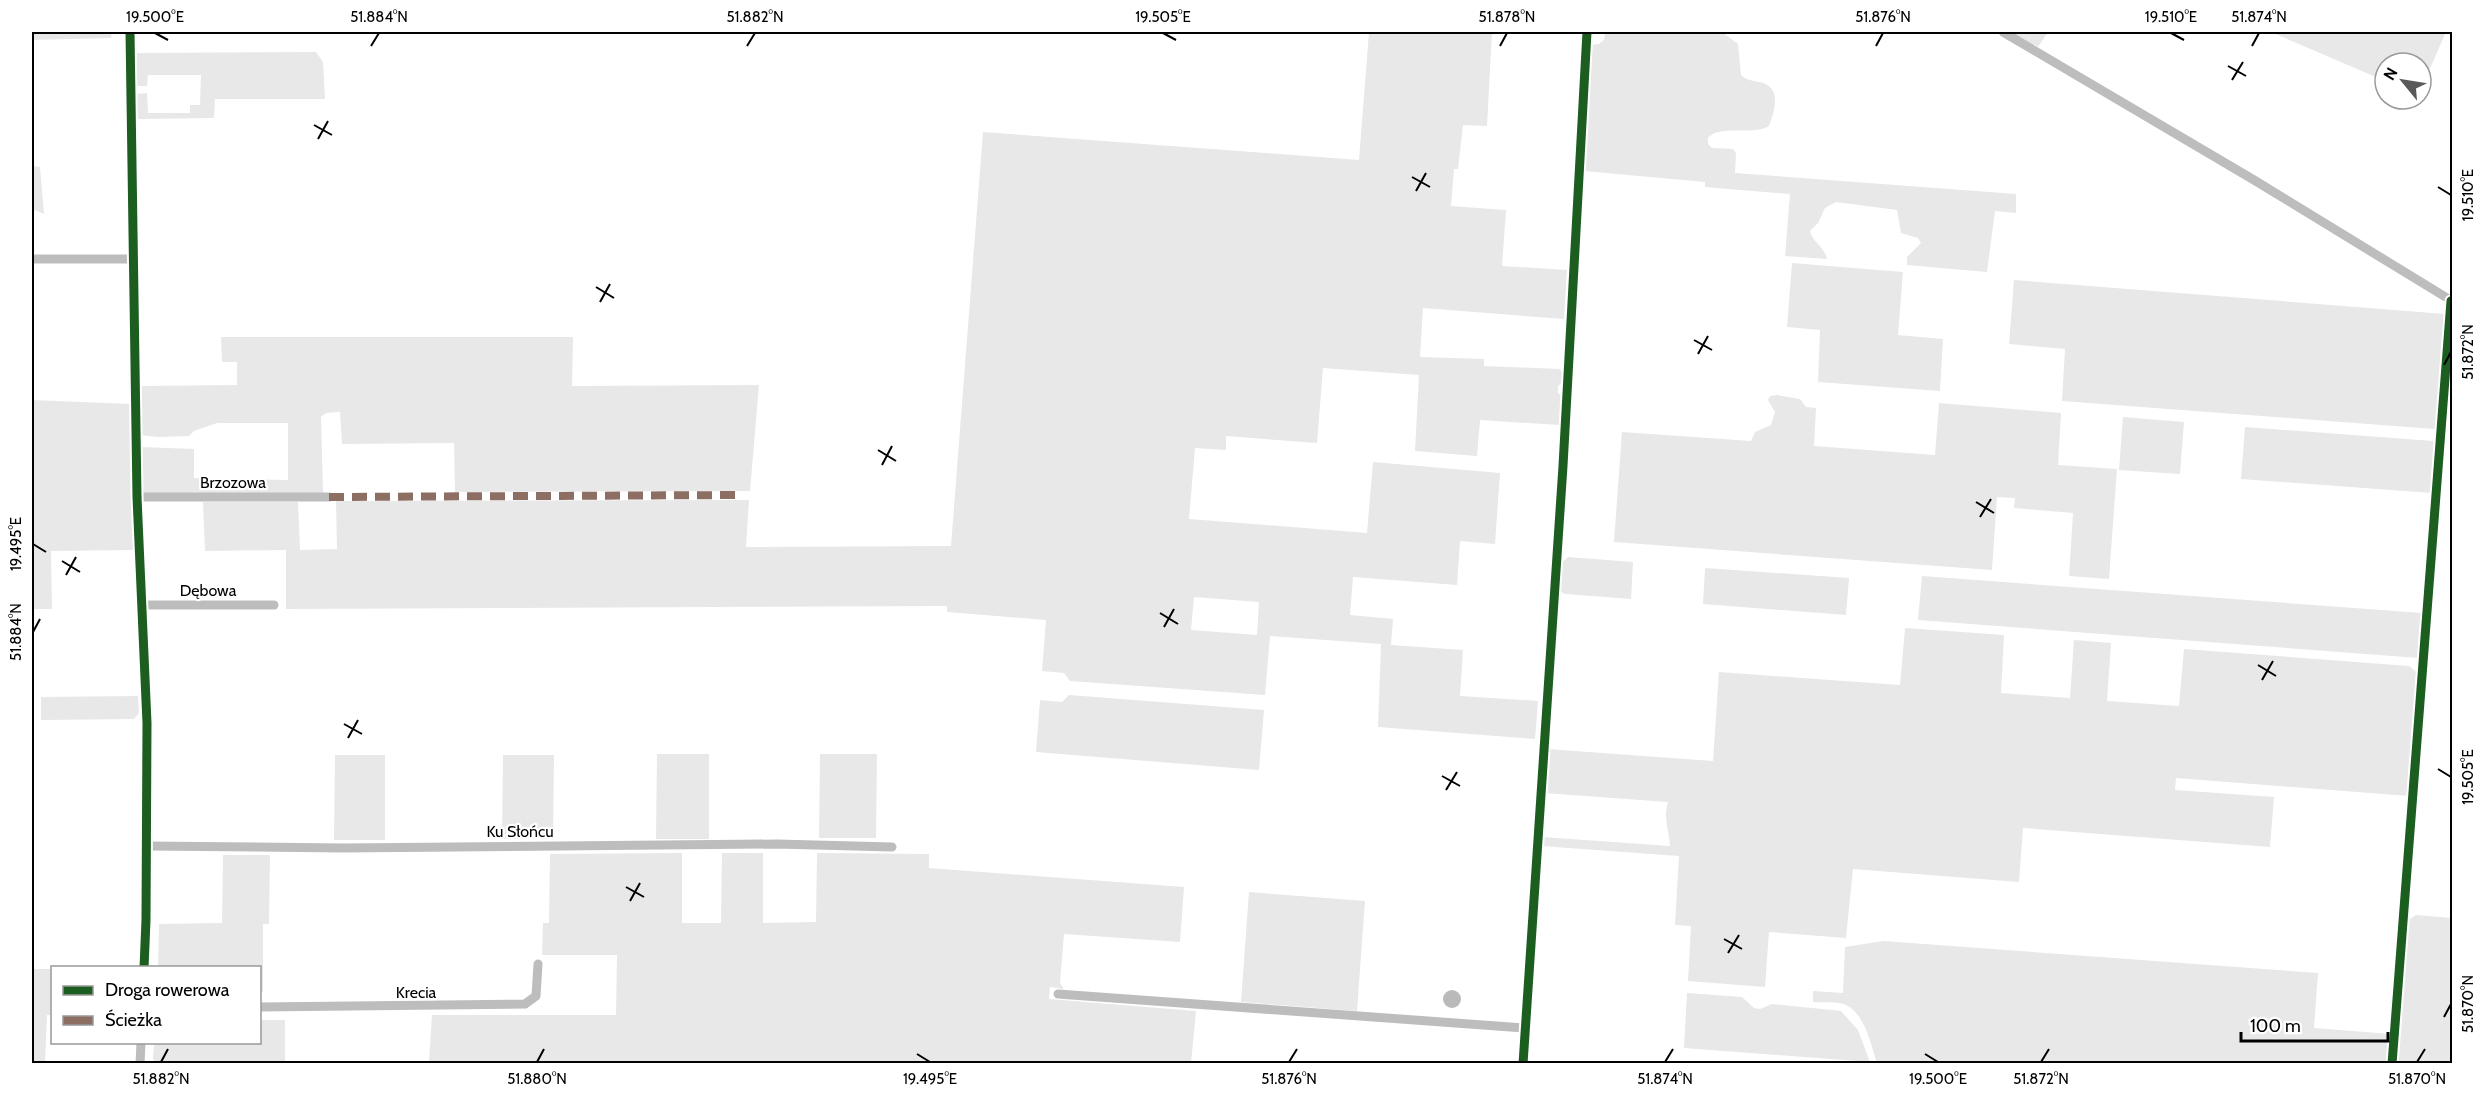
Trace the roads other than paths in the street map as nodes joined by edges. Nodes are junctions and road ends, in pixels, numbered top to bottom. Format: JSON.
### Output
{"nodes":[{"id":1,"x":130,"y":32,"type":"edge"},
{"id":2,"x":1587,"y":32,"type":"edge"},
{"id":3,"x":2003,"y":32,"type":"edge"},
{"id":4,"x":32,"y":259,"type":"edge"},
{"id":5,"x":132,"y":259,"type":"junction"},
{"id":6,"x":2452,"y":301,"type":"edge"},
{"id":7,"x":137,"y":497,"type":"junction"},
{"id":8,"x":328,"y":497,"type":"dead end"},
{"id":9,"x":142,"y":605,"type":"junction"},
{"id":10,"x":274,"y":605,"type":"dead end"},
{"id":11,"x":147,"y":846,"type":"junction"},
{"id":12,"x":892,"y":847,"type":"dead end"},
{"id":13,"x":538,"y":964,"type":"dead end"},
{"id":14,"x":144,"y":966,"type":"edge"},
{"id":15,"x":1058,"y":994,"type":"dead end"},
{"id":16,"x":261,"y":1007,"type":"edge"},
{"id":17,"x":1524,"y":1028,"type":"junction"},
{"id":18,"x":141,"y":1044,"type":"edge"},
{"id":19,"x":140,"y":1064,"type":"edge"},
{"id":20,"x":1523,"y":1064,"type":"edge"},
{"id":21,"x":2392,"y":1064,"type":"edge"}],
"edges":[{"from":1,"to":5,"type":"street"},
{"from":2,"to":17,"type":"street"},
{"from":3,"to":6,"type":"street"},
{"from":4,"to":5,"type":"street"},
{"from":5,"to":7,"type":"street"},
{"from":6,"to":21,"type":"street"},
{"from":7,"to":8,"type":"street","name":"Brzozowa"},
{"from":7,"to":9,"type":"street"},
{"from":9,"to":10,"type":"street","name":"Dębowa"},
{"from":9,"to":11,"type":"street"},
{"from":11,"to":12,"type":"street","name":"Ku Słońcu"},
{"from":11,"to":14,"type":"street"},
{"from":13,"to":16,"type":"street","name":"Krecia"},
{"from":15,"to":17,"type":"street"},
{"from":17,"to":20,"type":"street"},
{"from":18,"to":19,"type":"street"}]}
